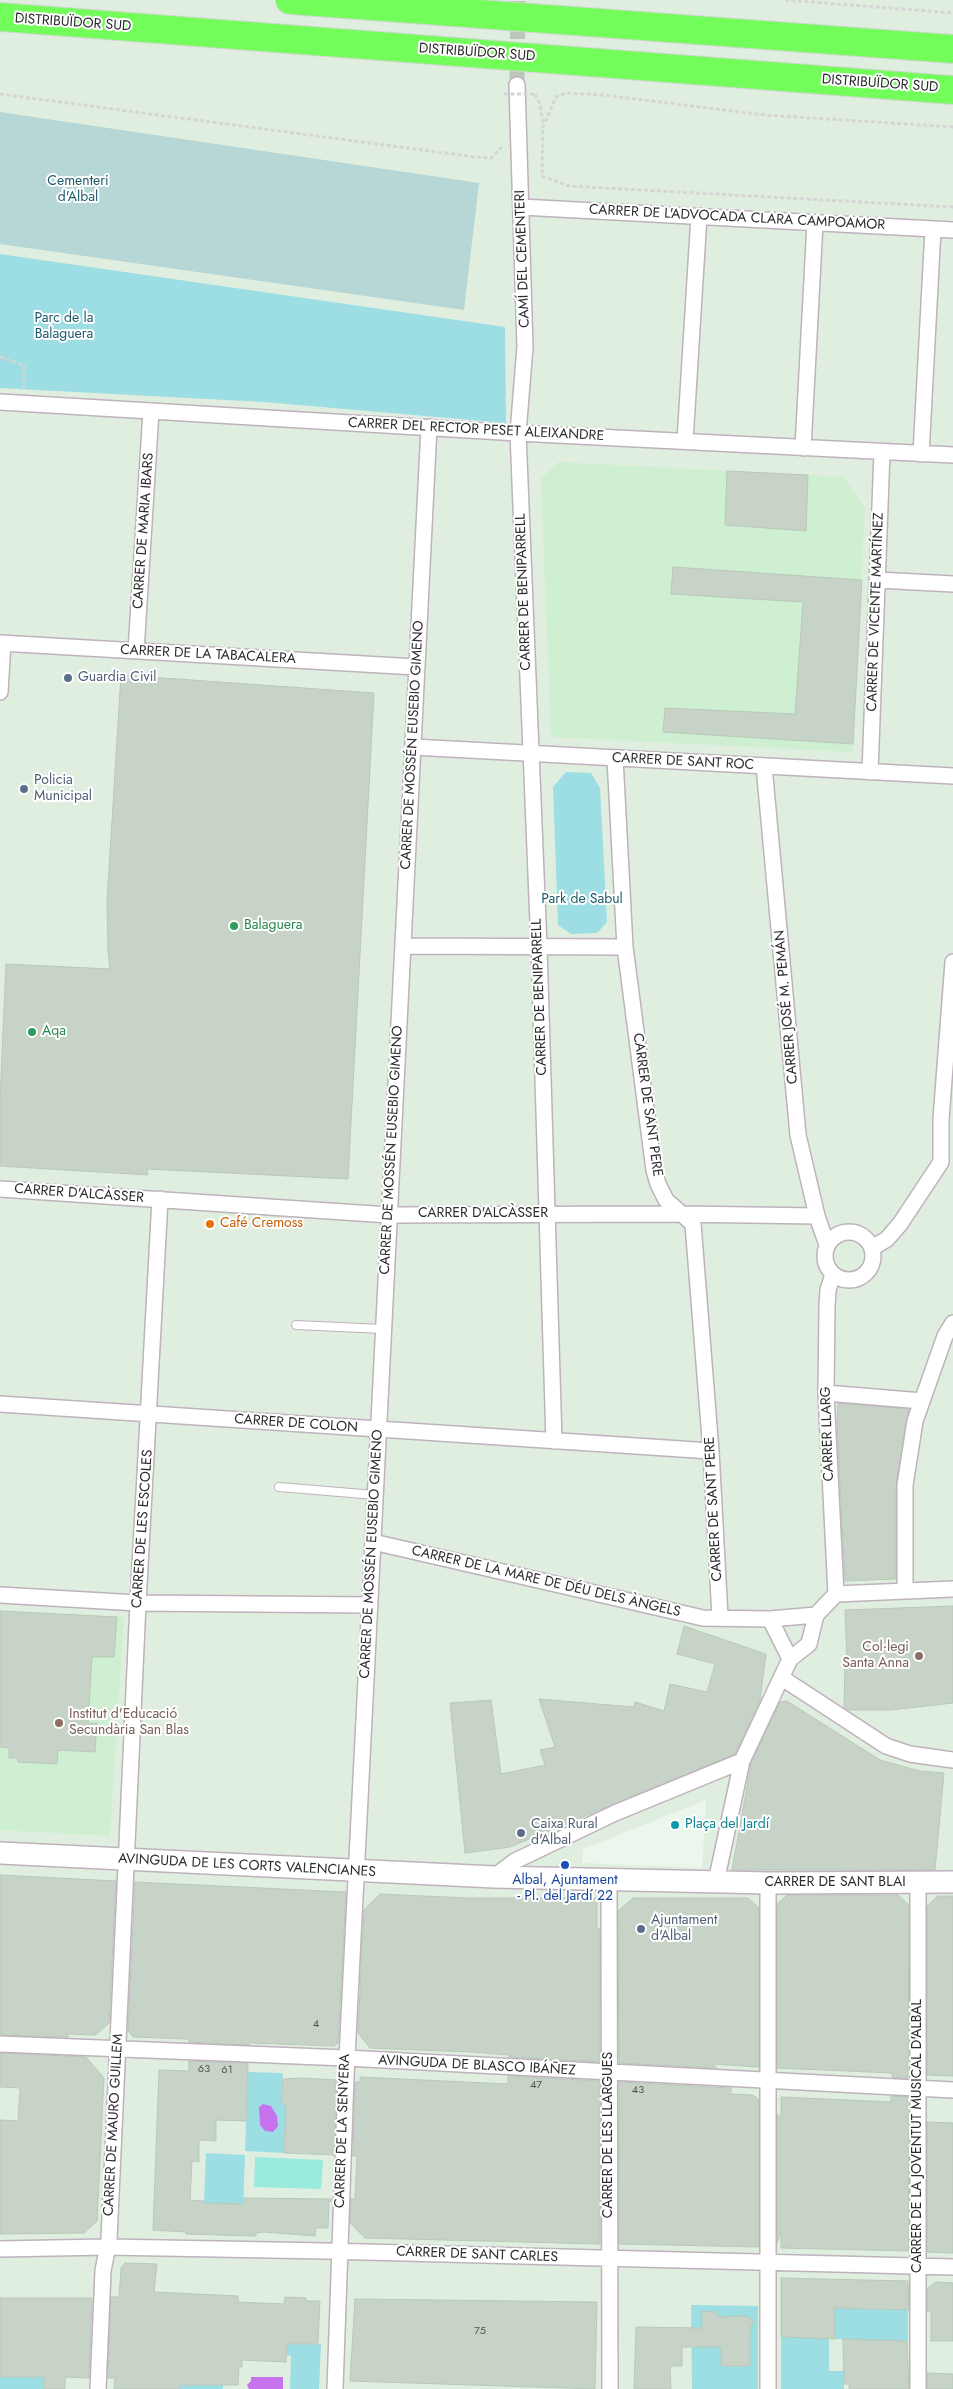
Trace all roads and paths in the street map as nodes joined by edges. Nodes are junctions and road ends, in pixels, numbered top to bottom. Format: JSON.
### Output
{"nodes":[{"id":1,"x":290,"y":0,"type":"edge"},
{"id":2,"x":785,"y":0,"type":"edge"},
{"id":3,"x":953,"y":13,"type":"edge"},
{"id":4,"x":0,"y":17,"type":"edge"},
{"id":5,"x":953,"y":49,"type":"edge"},
{"id":6,"x":517,"y":85,"type":"tunnel mouth"},
{"id":7,"x":953,"y":90,"type":"edge"},
{"id":8,"x":0,"y":94,"type":"edge"},
{"id":9,"x":505,"y":104,"type":"dead end"},
{"id":10,"x":543,"y":126,"type":"junction"},
{"id":11,"x":953,"y":127,"type":"edge"},
{"id":12,"x":508,"y":142,"type":"dead end"},
{"id":13,"x":521,"y":207,"type":"junction"},
{"id":14,"x":953,"y":207,"type":"edge"},
{"id":15,"x":698,"y":216,"type":"junction"},
{"id":16,"x":815,"y":223,"type":"junction"},
{"id":17,"x":933,"y":229,"type":"junction"},
{"id":18,"x":953,"y":230,"type":"edge"},
{"id":19,"x":0,"y":357,"type":"edge"},
{"id":20,"x":0,"y":402,"type":"edge"},
{"id":21,"x":24,"y":404,"type":"junction"},
{"id":22,"x":151,"y":411,"type":"junction"},
{"id":23,"x":429,"y":427,"type":"junction"},
{"id":24,"x":518,"y":433,"type":"junction"},
{"id":25,"x":685,"y":441,"type":"junction"},
{"id":26,"x":803,"y":448,"type":"junction"},
{"id":27,"x":882,"y":452,"type":"junction"},
{"id":28,"x":921,"y":454,"type":"junction"},
{"id":29,"x":953,"y":455,"type":"edge"},
{"id":30,"x":878,"y":580,"type":"junction"},
{"id":31,"x":953,"y":584,"type":"edge"},
{"id":32,"x":1,"y":643,"type":"edge"},
{"id":33,"x":136,"y":650,"type":"junction"},
{"id":34,"x":416,"y":667,"type":"junction"},
{"id":35,"x":0,"y":692,"type":"edge"},
{"id":36,"x":412,"y":747,"type":"junction"},
{"id":37,"x":530,"y":753,"type":"junction"},
{"id":38,"x":615,"y":758,"type":"junction"},
{"id":39,"x":764,"y":766,"type":"junction"},
{"id":40,"x":870,"y":772,"type":"junction"},
{"id":41,"x":953,"y":776,"type":"edge"},
{"id":42,"x":402,"y":946,"type":"junction"},
{"id":43,"x":539,"y":946,"type":"junction"},
{"id":44,"x":625,"y":947,"type":"junction"},
{"id":45,"x":953,"y":962,"type":"edge"},
{"id":46,"x":947,"y":1162,"type":"edge"},
{"id":47,"x":0,"y":1189,"type":"edge"},
{"id":48,"x":160,"y":1199,"type":"junction"},
{"id":49,"x":547,"y":1214,"type":"junction"},
{"id":50,"x":681,"y":1214,"type":"junction"},
{"id":51,"x":389,"y":1215,"type":"junction"},
{"id":52,"x":817,"y":1216,"type":"junction"},
{"id":53,"x":827,"y":1245,"type":"junction"},
{"id":54,"x":872,"y":1248,"type":"junction"},
{"id":55,"x":833,"y":1274,"type":"junction"},
{"id":56,"x":953,"y":1323,"type":"edge"},
{"id":57,"x":296,"y":1325,"type":"dead end"},
{"id":58,"x":383,"y":1330,"type":"junction"},
{"id":59,"x":826,"y":1393,"type":"junction"},
{"id":60,"x":922,"y":1401,"type":"junction"},
{"id":61,"x":0,"y":1404,"type":"edge"},
{"id":62,"x":150,"y":1414,"type":"junction"},
{"id":63,"x":378,"y":1429,"type":"junction"},
{"id":64,"x":554,"y":1441,"type":"junction"},
{"id":65,"x":711,"y":1451,"type":"junction"},
{"id":66,"x":280,"y":1487,"type":"dead end"},
{"id":67,"x":375,"y":1495,"type":"junction"},
{"id":68,"x":372,"y":1542,"type":"junction"},
{"id":69,"x":953,"y":1589,"type":"edge"},
{"id":70,"x":905,"y":1591,"type":"junction"},
{"id":71,"x":836,"y":1594,"type":"junction"},
{"id":72,"x":0,"y":1595,"type":"edge"},
{"id":73,"x":138,"y":1603,"type":"junction"},
{"id":74,"x":370,"y":1605,"type":"junction"},
{"id":75,"x":816,"y":1615,"type":"junction"},
{"id":76,"x":720,"y":1617,"type":"junction"},
{"id":77,"x":770,"y":1619,"type":"junction"},
{"id":78,"x":790,"y":1658,"type":"junction"},
{"id":79,"x":782,"y":1678,"type":"junction"},
{"id":80,"x":953,"y":1760,"type":"edge"},
{"id":81,"x":742,"y":1761,"type":"junction"},
{"id":82,"x":0,"y":1854,"type":"edge"},
{"id":83,"x":126,"y":1860,"type":"junction"},
{"id":84,"x":356,"y":1872,"type":"junction"},
{"id":85,"x":494,"y":1877,"type":"junction"},
{"id":86,"x":609,"y":1880,"type":"junction"},
{"id":87,"x":716,"y":1882,"type":"junction"},
{"id":88,"x":918,"y":1882,"type":"junction"},
{"id":89,"x":953,"y":1882,"type":"edge"},
{"id":90,"x":768,"y":1883,"type":"junction"},
{"id":91,"x":0,"y":2044,"type":"edge"},
{"id":92,"x":117,"y":2050,"type":"junction"},
{"id":93,"x":346,"y":2058,"type":"junction"},
{"id":94,"x":608,"y":2073,"type":"junction"},
{"id":95,"x":768,"y":2080,"type":"junction"},
{"id":96,"x":918,"y":2088,"type":"junction"},
{"id":97,"x":953,"y":2090,"type":"edge"},
{"id":98,"x":107,"y":2247,"type":"junction"},
{"id":99,"x":0,"y":2249,"type":"edge"},
{"id":100,"x":338,"y":2251,"type":"junction"},
{"id":101,"x":610,"y":2259,"type":"junction"},
{"id":102,"x":768,"y":2262,"type":"junction"},
{"id":103,"x":918,"y":2266,"type":"junction"},
{"id":104,"x":953,"y":2267,"type":"edge"},
{"id":105,"x":98,"y":2389,"type":"edge"},
{"id":106,"x":335,"y":2389,"type":"edge"},
{"id":107,"x":610,"y":2389,"type":"edge"},
{"id":108,"x":768,"y":2389,"type":"edge"},
{"id":109,"x":918,"y":2389,"type":"edge"}],
"edges":[{"from":1,"to":5,"type":"highway"},
{"from":2,"to":3,"type":"path"},
{"from":4,"to":7,"type":"highway","name":"DISTRIBUÏDOR SUD"},
{"from":6,"to":13,"type":"street","name":"CAMÍ DEL CEMENTERI"},
{"from":8,"to":12,"type":"path"},
{"from":9,"to":10,"type":"path","bridge":true},
{"from":10,"to":11,"type":"path"},
{"from":10,"to":14,"type":"path"},
{"from":13,"to":15,"type":"street","name":"CARRER DE L'ADVOCADA CLARA CAMPOAMOR"},
{"from":13,"to":24,"type":"street","name":"CAMÍ DEL CEMENTERI"},
{"from":15,"to":16,"type":"street","name":"CARRER DE L'ADVOCADA CLARA CAMPOAMOR"},
{"from":15,"to":25,"type":"street"},
{"from":16,"to":17,"type":"street","name":"CARRER DE L'ADVOCADA CLARA CAMPOAMOR"},
{"from":16,"to":26,"type":"street"},
{"from":17,"to":18,"type":"street","name":"CARRER DE L'ADVOCADA CLARA CAMPOAMOR"},
{"from":17,"to":28,"type":"street"},
{"from":19,"to":21,"type":"path"},
{"from":20,"to":21,"type":"street","name":"CARRER DEL RECTOR PESET ALEIXANDRE"},
{"from":21,"to":22,"type":"street","name":"CARRER DEL RECTOR PESET ALEIXANDRE"},
{"from":22,"to":23,"type":"street","name":"CARRER DEL RECTOR PESET ALEIXANDRE"},
{"from":22,"to":33,"type":"street","name":"CARRER DE MARIA IBARS"},
{"from":23,"to":24,"type":"street","name":"CARRER DEL RECTOR PESET ALEIXANDRE"},
{"from":23,"to":34,"type":"street","name":"CARRER DE MOSSÉN EUSEBIO GIMENO"},
{"from":24,"to":25,"type":"street","name":"CARRER DEL RECTOR PESET ALEIXANDRE"},
{"from":24,"to":37,"type":"street","name":"CARRER DE BENIPARRELL"},
{"from":25,"to":26,"type":"street","name":"CARRER DEL RECTOR PESET ALEIXANDRE"},
{"from":26,"to":27,"type":"street","name":"CARRER DEL RECTOR PESET ALEIXANDRE"},
{"from":27,"to":28,"type":"street","name":"CARRER DEL RECTOR PESET ALEIXANDRE"},
{"from":27,"to":30,"type":"street","name":"CARRER DE VICENTE MARTÍNEZ"},
{"from":28,"to":29,"type":"street","name":"CARRER DEL RECTOR PESET ALEIXANDRE"},
{"from":30,"to":31,"type":"street"},
{"from":30,"to":40,"type":"street","name":"CARRER DE VICENTE MARTÍNEZ"},
{"from":32,"to":33,"type":"street","name":"CARRER DE LA TABACALERA"},
{"from":32,"to":35,"type":"street"},
{"from":33,"to":34,"type":"street","name":"CARRER DE LA TABACALERA"},
{"from":34,"to":36,"type":"street","name":"CARRER DE MOSSÉN EUSEBIO GIMENO"},
{"from":36,"to":37,"type":"street","name":"CARRER DE SANT ROC"},
{"from":36,"to":42,"type":"street","name":"CARRER DE MOSSÉN EUSEBIO GIMENO"},
{"from":37,"to":38,"type":"street","name":"CARRER DE SANT ROC"},
{"from":37,"to":43,"type":"street","name":"CARRER DE BENIPARRELL"},
{"from":38,"to":39,"type":"street","name":"CARRER DE SANT ROC"},
{"from":38,"to":44,"type":"street","name":"CARRER DE SANT PERE"},
{"from":39,"to":40,"type":"street","name":"CARRER DE SANT ROC"},
{"from":39,"to":52,"type":"street","name":"CARRER JOSÉ M. PEMÁN"},
{"from":40,"to":41,"type":"street","name":"CARRER DE SANT ROC"},
{"from":42,"to":43,"type":"street"},
{"from":42,"to":51,"type":"street","name":"CARRER DE MOSSÉN EUSEBIO GIMENO"},
{"from":43,"to":44,"type":"street"},
{"from":43,"to":49,"type":"street","name":"CARRER DE BENIPARRELL"},
{"from":44,"to":50,"type":"street","name":"CARRER DE SANT PERE"},
{"from":45,"to":46,"type":"street"},
{"from":46,"to":54,"type":"street"},
{"from":47,"to":48,"type":"street","name":"CARRER D'ALCÀSSER"},
{"from":48,"to":51,"type":"street","name":"CARRER D'ALCÀSSER"},
{"from":48,"to":62,"type":"street","name":"CARRER DE LES ESCOLES"},
{"from":49,"to":50,"type":"street","name":"CARRER D'ALCÀSSER"},
{"from":49,"to":51,"type":"street","name":"CARRER D'ALCÀSSER"},
{"from":49,"to":64,"type":"street","name":"CARRER DE BENIPARRELL"},
{"from":50,"to":52,"type":"street","name":"CARRER D'ALCÀSSER"},
{"from":50,"to":65,"type":"street","name":"CARRER DE SANT PERE"},
{"from":51,"to":58,"type":"street","name":"CARRER DE MOSSÉN EUSEBIO GIMENO"},
{"from":52,"to":53,"type":"street","name":"CARRER JOSÉ M. PEMÁN"},
{"from":53,"to":54,"type":"street"},
{"from":53,"to":55,"type":"street"},
{"from":54,"to":55,"type":"street"},
{"from":55,"to":59,"type":"street","name":"CARRER LLARG"},
{"from":56,"to":60,"type":"street"},
{"from":57,"to":58,"type":"lane"},
{"from":58,"to":63,"type":"street","name":"CARRER DE MOSSÉN EUSEBIO GIMENO"},
{"from":59,"to":60,"type":"street"},
{"from":59,"to":71,"type":"street","name":"CARRER LLARG"},
{"from":60,"to":70,"type":"street"},
{"from":61,"to":62,"type":"street","name":"CARRER DE COLON"},
{"from":62,"to":63,"type":"street","name":"CARRER DE COLON"},
{"from":62,"to":73,"type":"street","name":"CARRER DE LES ESCOLES"},
{"from":63,"to":64,"type":"street","name":"CARRER DE COLON"},
{"from":63,"to":67,"type":"street","name":"CARRER DE MOSSÉN EUSEBIO GIMENO"},
{"from":64,"to":65,"type":"street","name":"CARRER DE COLON"},
{"from":65,"to":76,"type":"street","name":"CARRER DE SANT PERE"},
{"from":66,"to":67,"type":"lane"},
{"from":67,"to":68,"type":"street","name":"CARRER DE MOSSÉN EUSEBIO GIMENO"},
{"from":68,"to":74,"type":"street","name":"CARRER DE MOSSÉN EUSEBIO GIMENO"},
{"from":68,"to":76,"type":"street","name":"CARRER DE LA MARE DE DÉU DELS ÀNGELS"},
{"from":69,"to":70,"type":"street"},
{"from":70,"to":71,"type":"street"},
{"from":71,"to":75,"type":"street"},
{"from":72,"to":73,"type":"street"},
{"from":73,"to":74,"type":"street"},
{"from":73,"to":83,"type":"street","name":"CARRER DE LES ESCOLES"},
{"from":74,"to":84,"type":"street","name":"CARRER DE MOSSÉN EUSEBIO GIMENO"},
{"from":75,"to":77,"type":"street","name":"CARRER DE LA MARE DE DÉU DELS ÀNGELS"},
{"from":75,"to":78,"type":"street"},
{"from":76,"to":77,"type":"street","name":"CARRER DE LA MARE DE DÉU DELS ÀNGELS"},
{"from":77,"to":78,"type":"street"},
{"from":78,"to":79,"type":"street"},
{"from":79,"to":80,"type":"street"},
{"from":79,"to":81,"type":"street"},
{"from":81,"to":85,"type":"street"},
{"from":81,"to":87,"type":"street"},
{"from":82,"to":83,"type":"street","name":"AVINGUDA DE LES CORTS VALENCIANES"},
{"from":83,"to":84,"type":"street","name":"AVINGUDA DE LES CORTS VALENCIANES"},
{"from":83,"to":92,"type":"street","name":"CARRER DE MAURO GUILLEM"},
{"from":84,"to":85,"type":"street","name":"AVINGUDA DE LES CORTS VALENCIANES"},
{"from":84,"to":93,"type":"street","name":"CARRER DE LA SENYERA"},
{"from":85,"to":86,"type":"street"},
{"from":86,"to":87,"type":"street"},
{"from":86,"to":94,"type":"street","name":"CARRER DE LES LLARGUES"},
{"from":87,"to":90,"type":"street","name":"CARRER DE SANT BLAI"},
{"from":88,"to":89,"type":"street","name":"CARRER DE SANT BLAI"},
{"from":88,"to":90,"type":"street","name":"CARRER DE SANT BLAI"},
{"from":88,"to":96,"type":"street","name":"CARRER DE LA JOVENTUT MUSICAL D'ALBAL"},
{"from":90,"to":95,"type":"street"},
{"from":91,"to":92,"type":"street","name":"AVINGUDA DE BLASCO IBÁÑEZ"},
{"from":92,"to":93,"type":"street","name":"AVINGUDA DE BLASCO IBÁÑEZ"},
{"from":92,"to":98,"type":"street","name":"CARRER DE MAURO GUILLEM"},
{"from":93,"to":94,"type":"street","name":"AVINGUDA DE BLASCO IBÁÑEZ"},
{"from":93,"to":100,"type":"street","name":"CARRER DE LA SENYERA"},
{"from":94,"to":95,"type":"street","name":"AVINGUDA DE BLASCO IBÁÑEZ"},
{"from":94,"to":101,"type":"street","name":"CARRER DE LES LLARGUES"},
{"from":95,"to":96,"type":"street","name":"AVINGUDA DE BLASCO IBÁÑEZ"},
{"from":95,"to":102,"type":"street"},
{"from":96,"to":97,"type":"street","name":"AVINGUDA DE BLASCO IBÁÑEZ"},
{"from":96,"to":103,"type":"street","name":"CARRER DE LA JOVENTUT MUSICAL D'ALBAL"},
{"from":98,"to":99,"type":"street","name":"CARRER DE SANT CARLES"},
{"from":98,"to":100,"type":"street","name":"CARRER DE SANT CARLES"},
{"from":98,"to":105,"type":"street","name":"CARRER DE MAURO GUILLEM"},
{"from":100,"to":101,"type":"street","name":"CARRER DE SANT CARLES"},
{"from":100,"to":106,"type":"street","name":"CARRER DE LA SENYERA"},
{"from":101,"to":102,"type":"street","name":"CARRER DE SANT CARLES"},
{"from":101,"to":107,"type":"street","name":"CARRER DE LES LLARGUES"},
{"from":102,"to":103,"type":"street","name":"CARRER DE SANT CARLES"},
{"from":102,"to":108,"type":"street"},
{"from":103,"to":104,"type":"street","name":"CARRER DE SANT CARLES"},
{"from":103,"to":109,"type":"street","name":"CARRER DE LA JOVENTUT MUSICAL D'ALBAL"}]}
